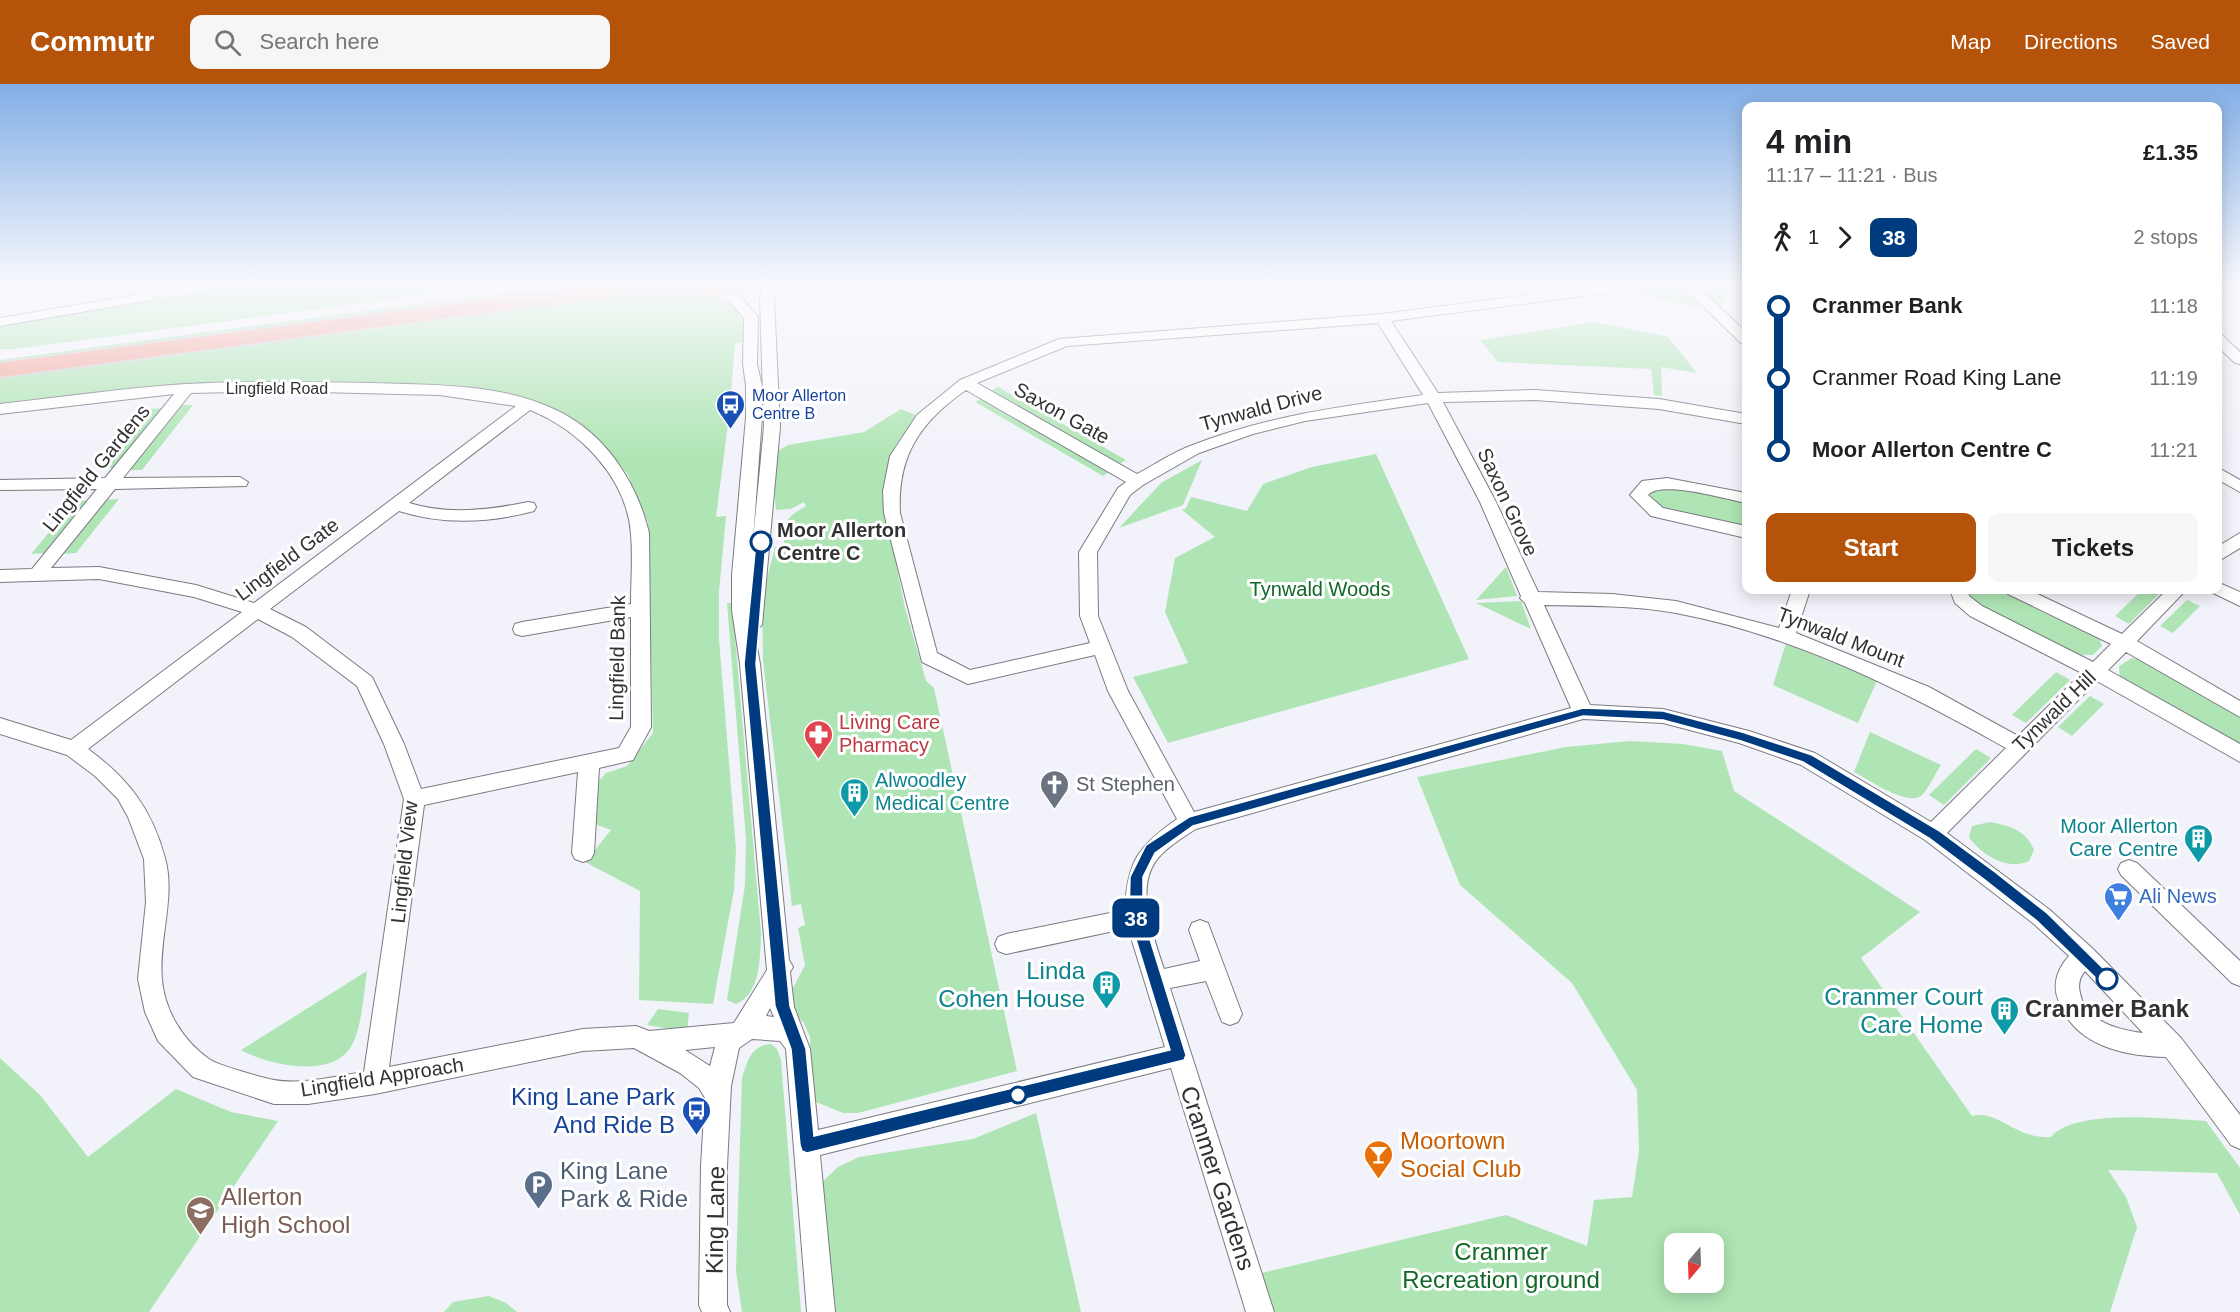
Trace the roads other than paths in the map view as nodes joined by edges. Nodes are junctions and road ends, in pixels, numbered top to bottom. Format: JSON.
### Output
{"nodes":[{"id":1,"x":111,"y":341,"type":"edge"},
{"id":2,"x":218,"y":341,"type":"edge"},
{"id":3,"x":750,"y":341,"type":"edge"},
{"id":4,"x":769,"y":341,"type":"edge"},
{"id":5,"x":1073,"y":341,"type":"edge"},
{"id":6,"x":1397,"y":341,"type":"edge"},
{"id":7,"x":2225,"y":345,"type":"edge"},
{"id":8,"x":0,"y":356,"type":"edge"},
{"id":9,"x":2240,"y":360,"type":"edge"},
{"id":10,"x":0,"y":370,"type":"edge"},
{"id":11,"x":965,"y":383,"type":"junction"},
{"id":12,"x":186,"y":389,"type":"junction"},
{"id":13,"x":1433,"y":398,"type":"junction"},
{"id":14,"x":526,"y":406,"type":"junction"},
{"id":15,"x":0,"y":409,"type":"edge"},
{"id":16,"x":551,"y":414,"type":"joint"},
{"id":17,"x":1742,"y":418,"type":"edge"},
{"id":18,"x":2222,"y":475,"type":"edge"},
{"id":19,"x":1137,"y":481,"type":"junction"},
{"id":20,"x":240,"y":482,"type":"dead end"},
{"id":21,"x":111,"y":483,"type":"junction"},
{"id":22,"x":0,"y":485,"type":"edge"},
{"id":23,"x":2240,"y":487,"type":"edge"},
{"id":24,"x":1742,"y":497,"type":"edge"},
{"id":25,"x":397,"y":505,"type":"junction"},
{"id":26,"x":528,"y":507,"type":"dead end"},
{"id":27,"x":1742,"y":531,"type":"edge"},
{"id":28,"x":2240,"y":539,"type":"edge"},
{"id":29,"x":2222,"y":552,"type":"edge"},
{"id":30,"x":38,"y":573,"type":"junction"},
{"id":31,"x":0,"y":576,"type":"edge"},
{"id":32,"x":2222,"y":591,"type":"edge"},
{"id":33,"x":1800,"y":594,"type":"edge"},
{"id":34,"x":1960,"y":594,"type":"edge"},
{"id":35,"x":2022,"y":594,"type":"edge"},
{"id":36,"x":2173,"y":594,"type":"edge"},
{"id":37,"x":1529,"y":598,"type":"junction"},
{"id":38,"x":2240,"y":600,"type":"edge"},
{"id":39,"x":641,"y":609,"type":"junction"},
{"id":40,"x":256,"y":610,"type":"junction"},
{"id":41,"x":522,"y":628,"type":"dead end"},
{"id":42,"x":1786,"y":636,"type":"junction"},
{"id":43,"x":2126,"y":643,"type":"junction"},
{"id":44,"x":1101,"y":647,"type":"junction"},
{"id":45,"x":750,"y":664,"type":"junction"},
{"id":46,"x":2096,"y":672,"type":"junction"},
{"id":47,"x":2240,"y":710,"type":"edge"},
{"id":48,"x":1583,"y":712,"type":"junction"},
{"id":49,"x":0,"y":726,"type":"edge"},
{"id":50,"x":2018,"y":745,"type":"junction"},
{"id":51,"x":74,"y":749,"type":"junction"},
{"id":52,"x":2240,"y":754,"type":"edge"},
{"id":53,"x":590,"y":764,"type":"junction"},
{"id":54,"x":414,"y":799,"type":"junction"},
{"id":55,"x":1189,"y":822,"type":"junction"},
{"id":56,"x":1933,"y":834,"type":"junction"},
{"id":57,"x":583,"y":853,"type":"dead end"},
{"id":58,"x":2129,"y":869,"type":"dead end"},
{"id":59,"x":1136,"y":917,"type":"junction"},
{"id":60,"x":1200,"y":930,"type":"dead end"},
{"id":61,"x":1006,"y":944,"type":"dead end"},
{"id":62,"x":2085,"y":956,"type":"junction"},
{"id":63,"x":781,"y":967,"type":"junction"},
{"id":64,"x":1212,"y":969,"type":"junction"},
{"id":65,"x":2240,"y":976,"type":"edge"},
{"id":66,"x":1156,"y":981,"type":"junction"},
{"id":67,"x":1230,"y":1014,"type":"dead end"},
{"id":68,"x":741,"y":1032,"type":"junction"},
{"id":69,"x":793,"y":1035,"type":"junction"},
{"id":70,"x":648,"y":1042,"type":"junction"},
{"id":71,"x":2172,"y":1046,"type":"junction"},
{"id":72,"x":1178,"y":1055,"type":"junction"},
{"id":73,"x":375,"y":1082,"type":"junction"},
{"id":74,"x":717,"y":1095,"type":"junction"},
{"id":75,"x":2240,"y":1136,"type":"edge"},
{"id":76,"x":807,"y":1145,"type":"junction"},
{"id":77,"x":716,"y":1312,"type":"edge"},
{"id":78,"x":822,"y":1312,"type":"edge"},
{"id":79,"x":1260,"y":1312,"type":"edge"}],
"edges":[{"from":1,"to":8,"type":"highway"},
{"from":2,"to":10,"type":"highway"},
{"from":3,"to":45,"type":"street"},
{"from":4,"to":45,"type":"street"},
{"from":5,"to":11,"type":"street"},
{"from":6,"to":13,"type":"street","name":"Saxon Grove"},
{"from":7,"to":9,"type":"street"},
{"from":11,"to":19,"type":"street","name":"Saxon Gate"},
{"from":11,"to":44,"type":"street"},
{"from":12,"to":14,"type":"street","name":"Lingfield Road"},
{"from":12,"to":15,"type":"street","name":"Lingfield Road"},
{"from":12,"to":21,"type":"street","name":"Lingfield Gardens"},
{"from":13,"to":17,"type":"street","name":"Tynwald Drive"},
{"from":13,"to":19,"type":"street","name":"Tynwald Drive"},
{"from":13,"to":37,"type":"street","name":"Saxon Grove"},
{"from":14,"to":16,"type":"street","name":"Lingfield Road"},
{"from":14,"to":25,"type":"street","name":"Lingfield Gate"},
{"from":16,"to":39,"type":"street","name":"Lingfield Bank"},
{"from":18,"to":23,"type":"street"},
{"from":19,"to":44,"type":"street","name":"Tynwald Drive"},
{"from":20,"to":21,"type":"street"},
{"from":21,"to":22,"type":"street"},
{"from":21,"to":30,"type":"street","name":"Lingfield Gardens"},
{"from":24,"to":27,"type":"street"},
{"from":25,"to":26,"type":"street"},
{"from":25,"to":40,"type":"street","name":"Lingfield Gate"},
{"from":28,"to":29,"type":"street"},
{"from":30,"to":31,"type":"street","name":"Lingfield View"},
{"from":30,"to":40,"type":"street","name":"Lingfield View"},
{"from":32,"to":38,"type":"street"},
{"from":33,"to":42,"type":"street"},
{"from":34,"to":46,"type":"street"},
{"from":35,"to":43,"type":"street"},
{"from":36,"to":43,"type":"street","name":"Tynwald Hill"},
{"from":37,"to":42,"type":"street","name":"Tynwald Mount"},
{"from":37,"to":48,"type":"street","name":"Saxon Grove"},
{"from":39,"to":41,"type":"street"},
{"from":39,"to":53,"type":"street","name":"Lingfield Bank"},
{"from":40,"to":51,"type":"street","name":"Lingfield Gate"},
{"from":40,"to":54,"type":"street","name":"Lingfield View"},
{"from":42,"to":50,"type":"street","name":"Tynwald Mount"},
{"from":43,"to":46,"type":"street","name":"Tynwald Hill"},
{"from":43,"to":47,"type":"street"},
{"from":44,"to":55,"type":"street","name":"Tynwald Drive"},
{"from":45,"to":63,"type":"street"},
{"from":46,"to":50,"type":"street","name":"Tynwald Hill"},
{"from":46,"to":52,"type":"street"},
{"from":48,"to":55,"type":"street"},
{"from":48,"to":56,"type":"street"},
{"from":49,"to":51,"type":"street","name":"Lingfield Approach"},
{"from":50,"to":56,"type":"street","name":"Tynwald Hill"},
{"from":51,"to":73,"type":"street","name":"Lingfield Approach"},
{"from":53,"to":54,"type":"street","name":"Lingfield Bank"},
{"from":53,"to":57,"type":"street"},
{"from":54,"to":73,"type":"street","name":"Lingfield View"},
{"from":55,"to":59,"type":"street","name":"Cranmer Gardens"},
{"from":56,"to":62,"type":"street"},
{"from":58,"to":65,"type":"street"},
{"from":59,"to":61,"type":"street"},
{"from":59,"to":66,"type":"street","name":"Cranmer Gardens"},
{"from":60,"to":64,"type":"street"},
{"from":62,"to":71,"type":"street"},
{"from":62,"to":71,"type":"street"},
{"from":63,"to":68,"type":"street","name":"King Lane"},
{"from":63,"to":69,"type":"street"},
{"from":64,"to":66,"type":"street"},
{"from":64,"to":67,"type":"street"},
{"from":66,"to":72,"type":"street","name":"Cranmer Gardens"},
{"from":68,"to":69,"type":"street"},
{"from":68,"to":70,"type":"street","name":"Lingfield Approach"},
{"from":68,"to":74,"type":"street","name":"King Lane"},
{"from":69,"to":76,"type":"street"},
{"from":70,"to":73,"type":"street","name":"Lingfield Approach"},
{"from":70,"to":74,"type":"street","name":"Lingfield Approach"},
{"from":71,"to":75,"type":"street"},
{"from":72,"to":76,"type":"street"},
{"from":72,"to":79,"type":"street","name":"Cranmer Gardens"},
{"from":74,"to":77,"type":"street","name":"King Lane"},
{"from":76,"to":78,"type":"street"}]}
